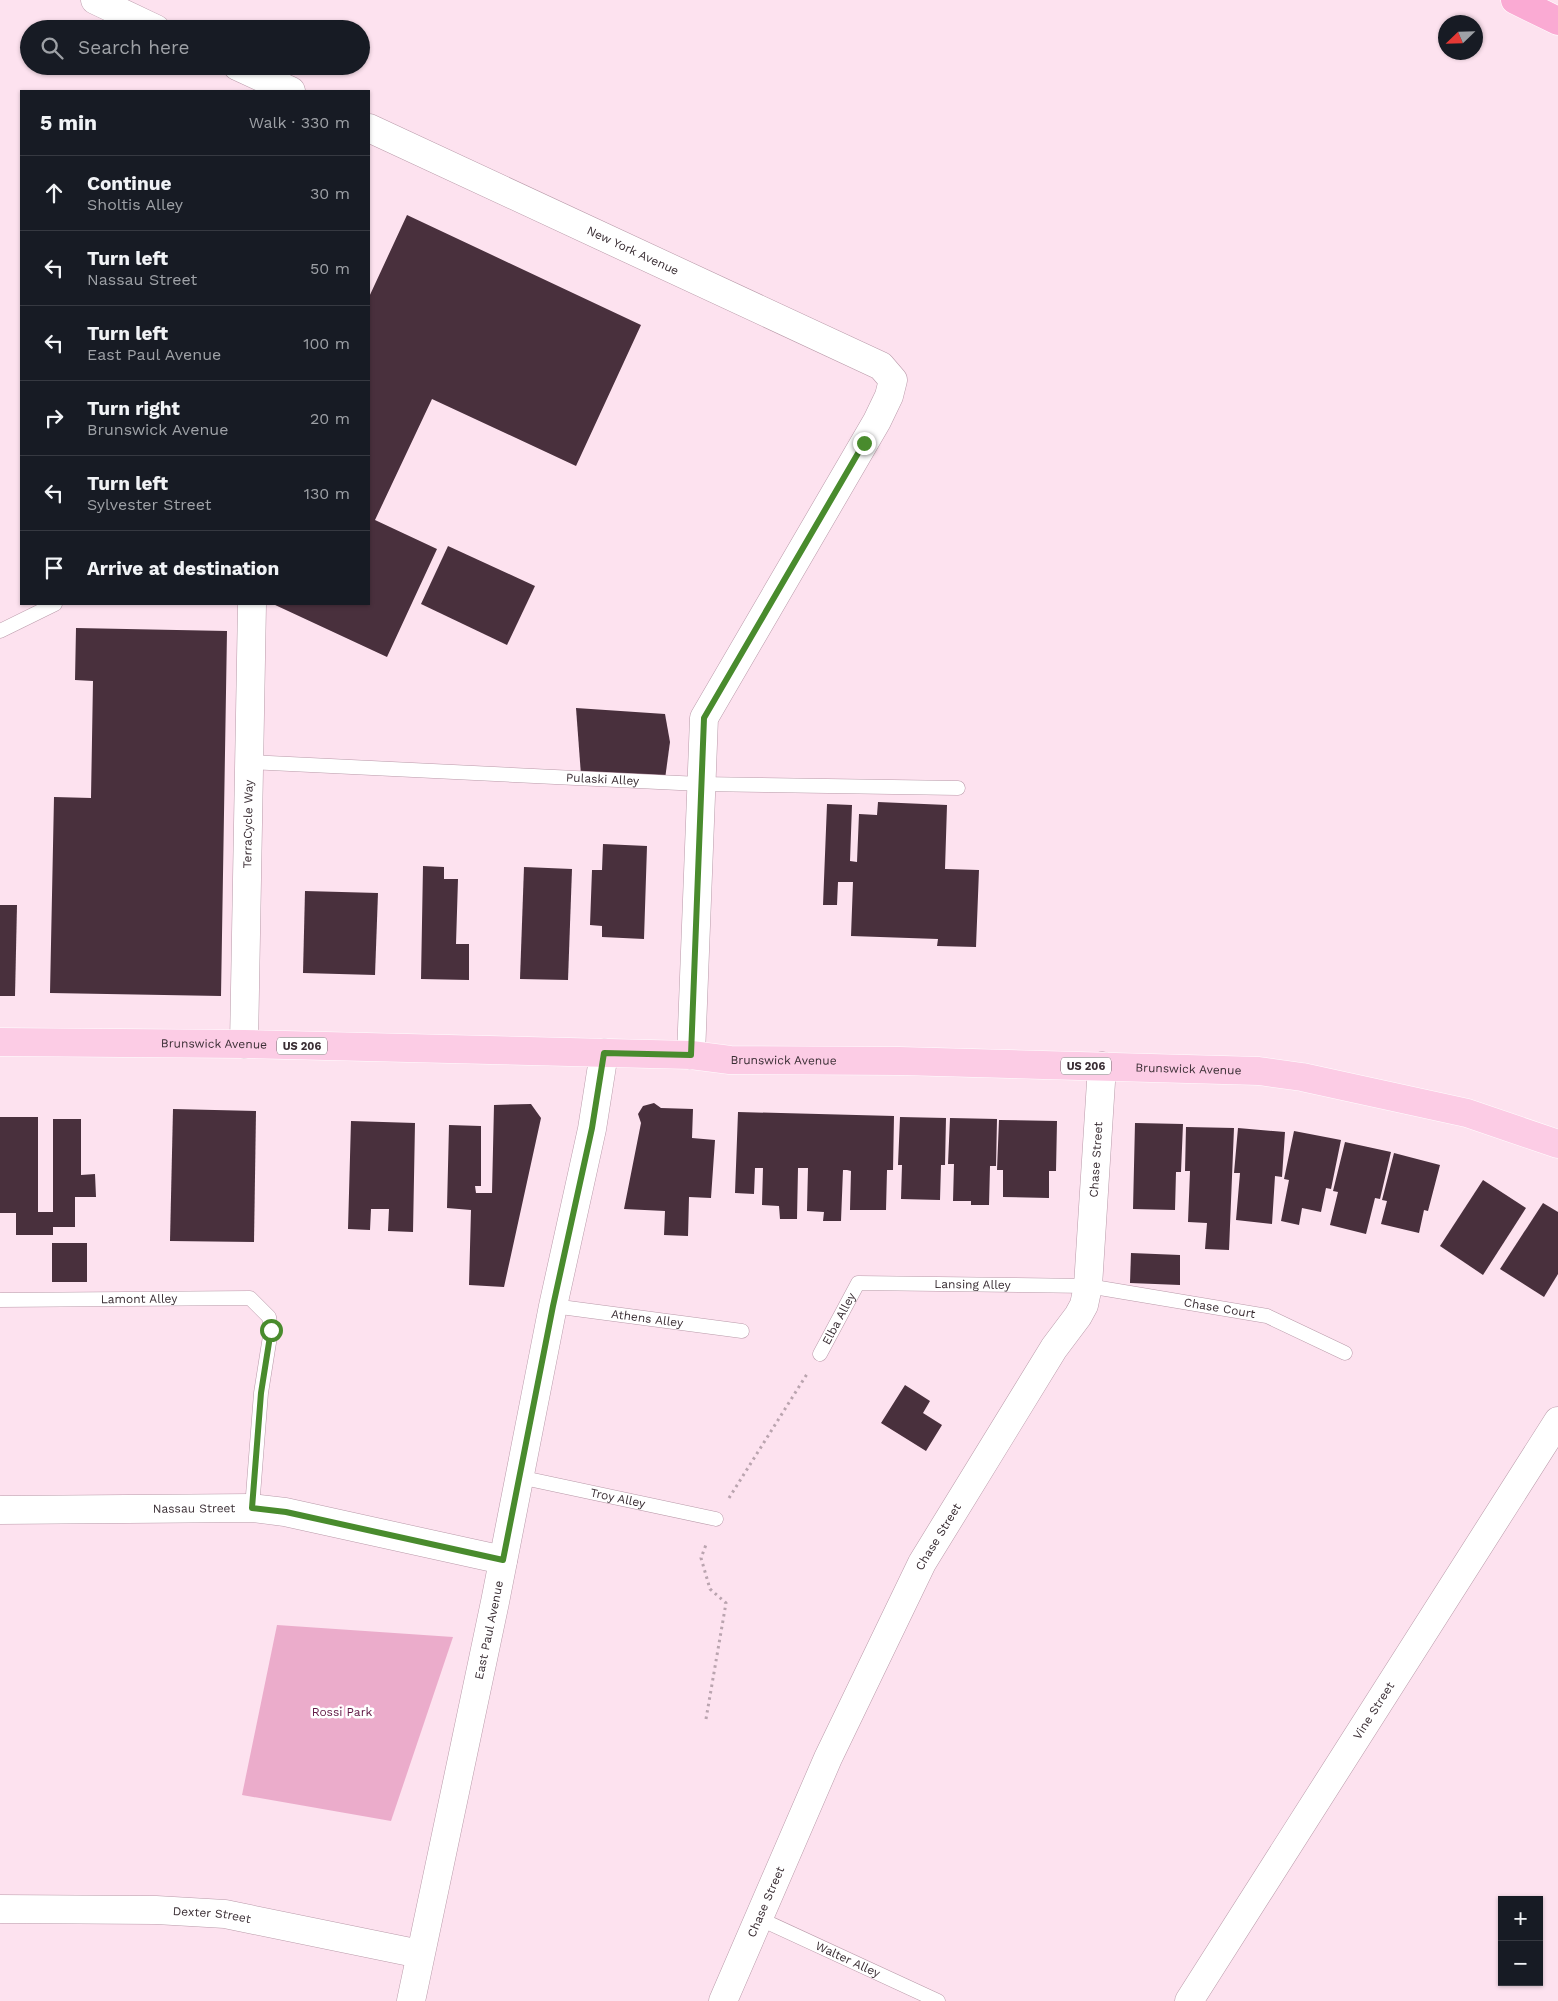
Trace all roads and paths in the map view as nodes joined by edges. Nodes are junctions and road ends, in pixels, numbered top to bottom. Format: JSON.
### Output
{"nodes":[{"id":1,"x":95,"y":0,"type":"edge"},
{"id":2,"x":1516,"y":0,"type":"edge"},
{"id":3,"x":137,"y":20,"type":"edge"},
{"id":4,"x":1558,"y":20,"type":"edge"},
{"id":5,"x":256,"y":75,"type":"edge"},
{"id":6,"x":289,"y":90,"type":"edge"},
{"id":7,"x":370,"y":128,"type":"edge"},
{"id":8,"x":53,"y":605,"type":"edge"},
{"id":9,"x":252,"y":605,"type":"edge"},
{"id":10,"x":0,"y":631,"type":"edge"},
{"id":11,"x":248,"y":762,"type":"junction"},
{"id":12,"x":700,"y":784,"type":"junction"},
{"id":13,"x":958,"y":788,"type":"dead end"},
{"id":14,"x":0,"y":1042,"type":"edge"},
{"id":15,"x":244,"y":1044,"type":"junction"},
{"id":16,"x":604,"y":1053,"type":"junction"},
{"id":17,"x":691,"y":1055,"type":"junction"},
{"id":18,"x":1102,"y":1066,"type":"junction"},
{"id":19,"x":1558,"y":1144,"type":"edge"},
{"id":20,"x":858,"y":1283,"type":"joint"},
{"id":21,"x":1088,"y":1286,"type":"junction"},
{"id":22,"x":0,"y":1300,"type":"edge"},
{"id":23,"x":553,"y":1306,"type":"junction"},
{"id":24,"x":742,"y":1331,"type":"dead end"},
{"id":25,"x":1345,"y":1353,"type":"dead end"},
{"id":26,"x":820,"y":1354,"type":"dead end"},
{"id":27,"x":1558,"y":1421,"type":"edge"},
{"id":28,"x":519,"y":1477,"type":"junction"},
{"id":29,"x":252,"y":1508,"type":"junction"},
{"id":30,"x":0,"y":1510,"type":"edge"},
{"id":31,"x":716,"y":1519,"type":"dead end"},
{"id":32,"x":503,"y":1560,"type":"junction"},
{"id":33,"x":0,"y":1909,"type":"edge"},
{"id":34,"x":758,"y":1918,"type":"junction"},
{"id":35,"x":420,"y":1954,"type":"junction"},
{"id":36,"x":410,"y":2001,"type":"edge"},
{"id":37,"x":723,"y":2001,"type":"edge"},
{"id":38,"x":938,"y":2001,"type":"edge"},
{"id":39,"x":1189,"y":2001,"type":"edge"}],
"edges":[{"from":1,"to":3,"type":"street"},
{"from":2,"to":4,"type":"highway"},
{"from":5,"to":6,"type":"street"},
{"from":7,"to":12,"type":"street","name":"New York Avenue"},
{"from":8,"to":10,"type":"lane"},
{"from":9,"to":11,"type":"street","name":"TerraCycle Way"},
{"from":11,"to":12,"type":"lane","name":"Pulaski Alley"},
{"from":11,"to":15,"type":"street","name":"TerraCycle Way"},
{"from":12,"to":13,"type":"lane","name":"Pulaski Alley"},
{"from":12,"to":17,"type":"street"},
{"from":14,"to":15,"type":"main road","name":"Brunswick Avenue","number":"US 206"},
{"from":15,"to":16,"type":"main road","name":"Brunswick Avenue","number":"US 206"},
{"from":16,"to":17,"type":"main road","name":"Brunswick Avenue","number":"US 206"},
{"from":16,"to":23,"type":"street","name":"East Paul Avenue"},
{"from":17,"to":18,"type":"main road","name":"Brunswick Avenue","number":"US 206"},
{"from":18,"to":19,"type":"main road","name":"Brunswick Avenue","number":"US 206"},
{"from":18,"to":21,"type":"street","name":"Chase Street"},
{"from":20,"to":21,"type":"lane","name":"Lansing Alley"},
{"from":20,"to":26,"type":"lane","name":"Elba Alley"},
{"from":21,"to":25,"type":"lane","name":"Chase Court"},
{"from":21,"to":34,"type":"street","name":"Chase Street"},
{"from":22,"to":29,"type":"lane","name":"Lamont Alley"},
{"from":23,"to":24,"type":"lane","name":"Athens Alley"},
{"from":23,"to":28,"type":"street","name":"East Paul Avenue"},
{"from":27,"to":39,"type":"street","name":"Vine Street"},
{"from":28,"to":31,"type":"lane","name":"Troy Alley"},
{"from":28,"to":32,"type":"street","name":"East Paul Avenue"},
{"from":29,"to":30,"type":"street","name":"Nassau Street"},
{"from":29,"to":32,"type":"street","name":"Nassau Street"},
{"from":32,"to":35,"type":"street","name":"East Paul Avenue"},
{"from":33,"to":35,"type":"street","name":"Dexter Street"},
{"from":34,"to":37,"type":"street","name":"Chase Street"},
{"from":34,"to":38,"type":"lane","name":"Walter Alley"},
{"from":35,"to":36,"type":"street","name":"East Paul Avenue"}]}
